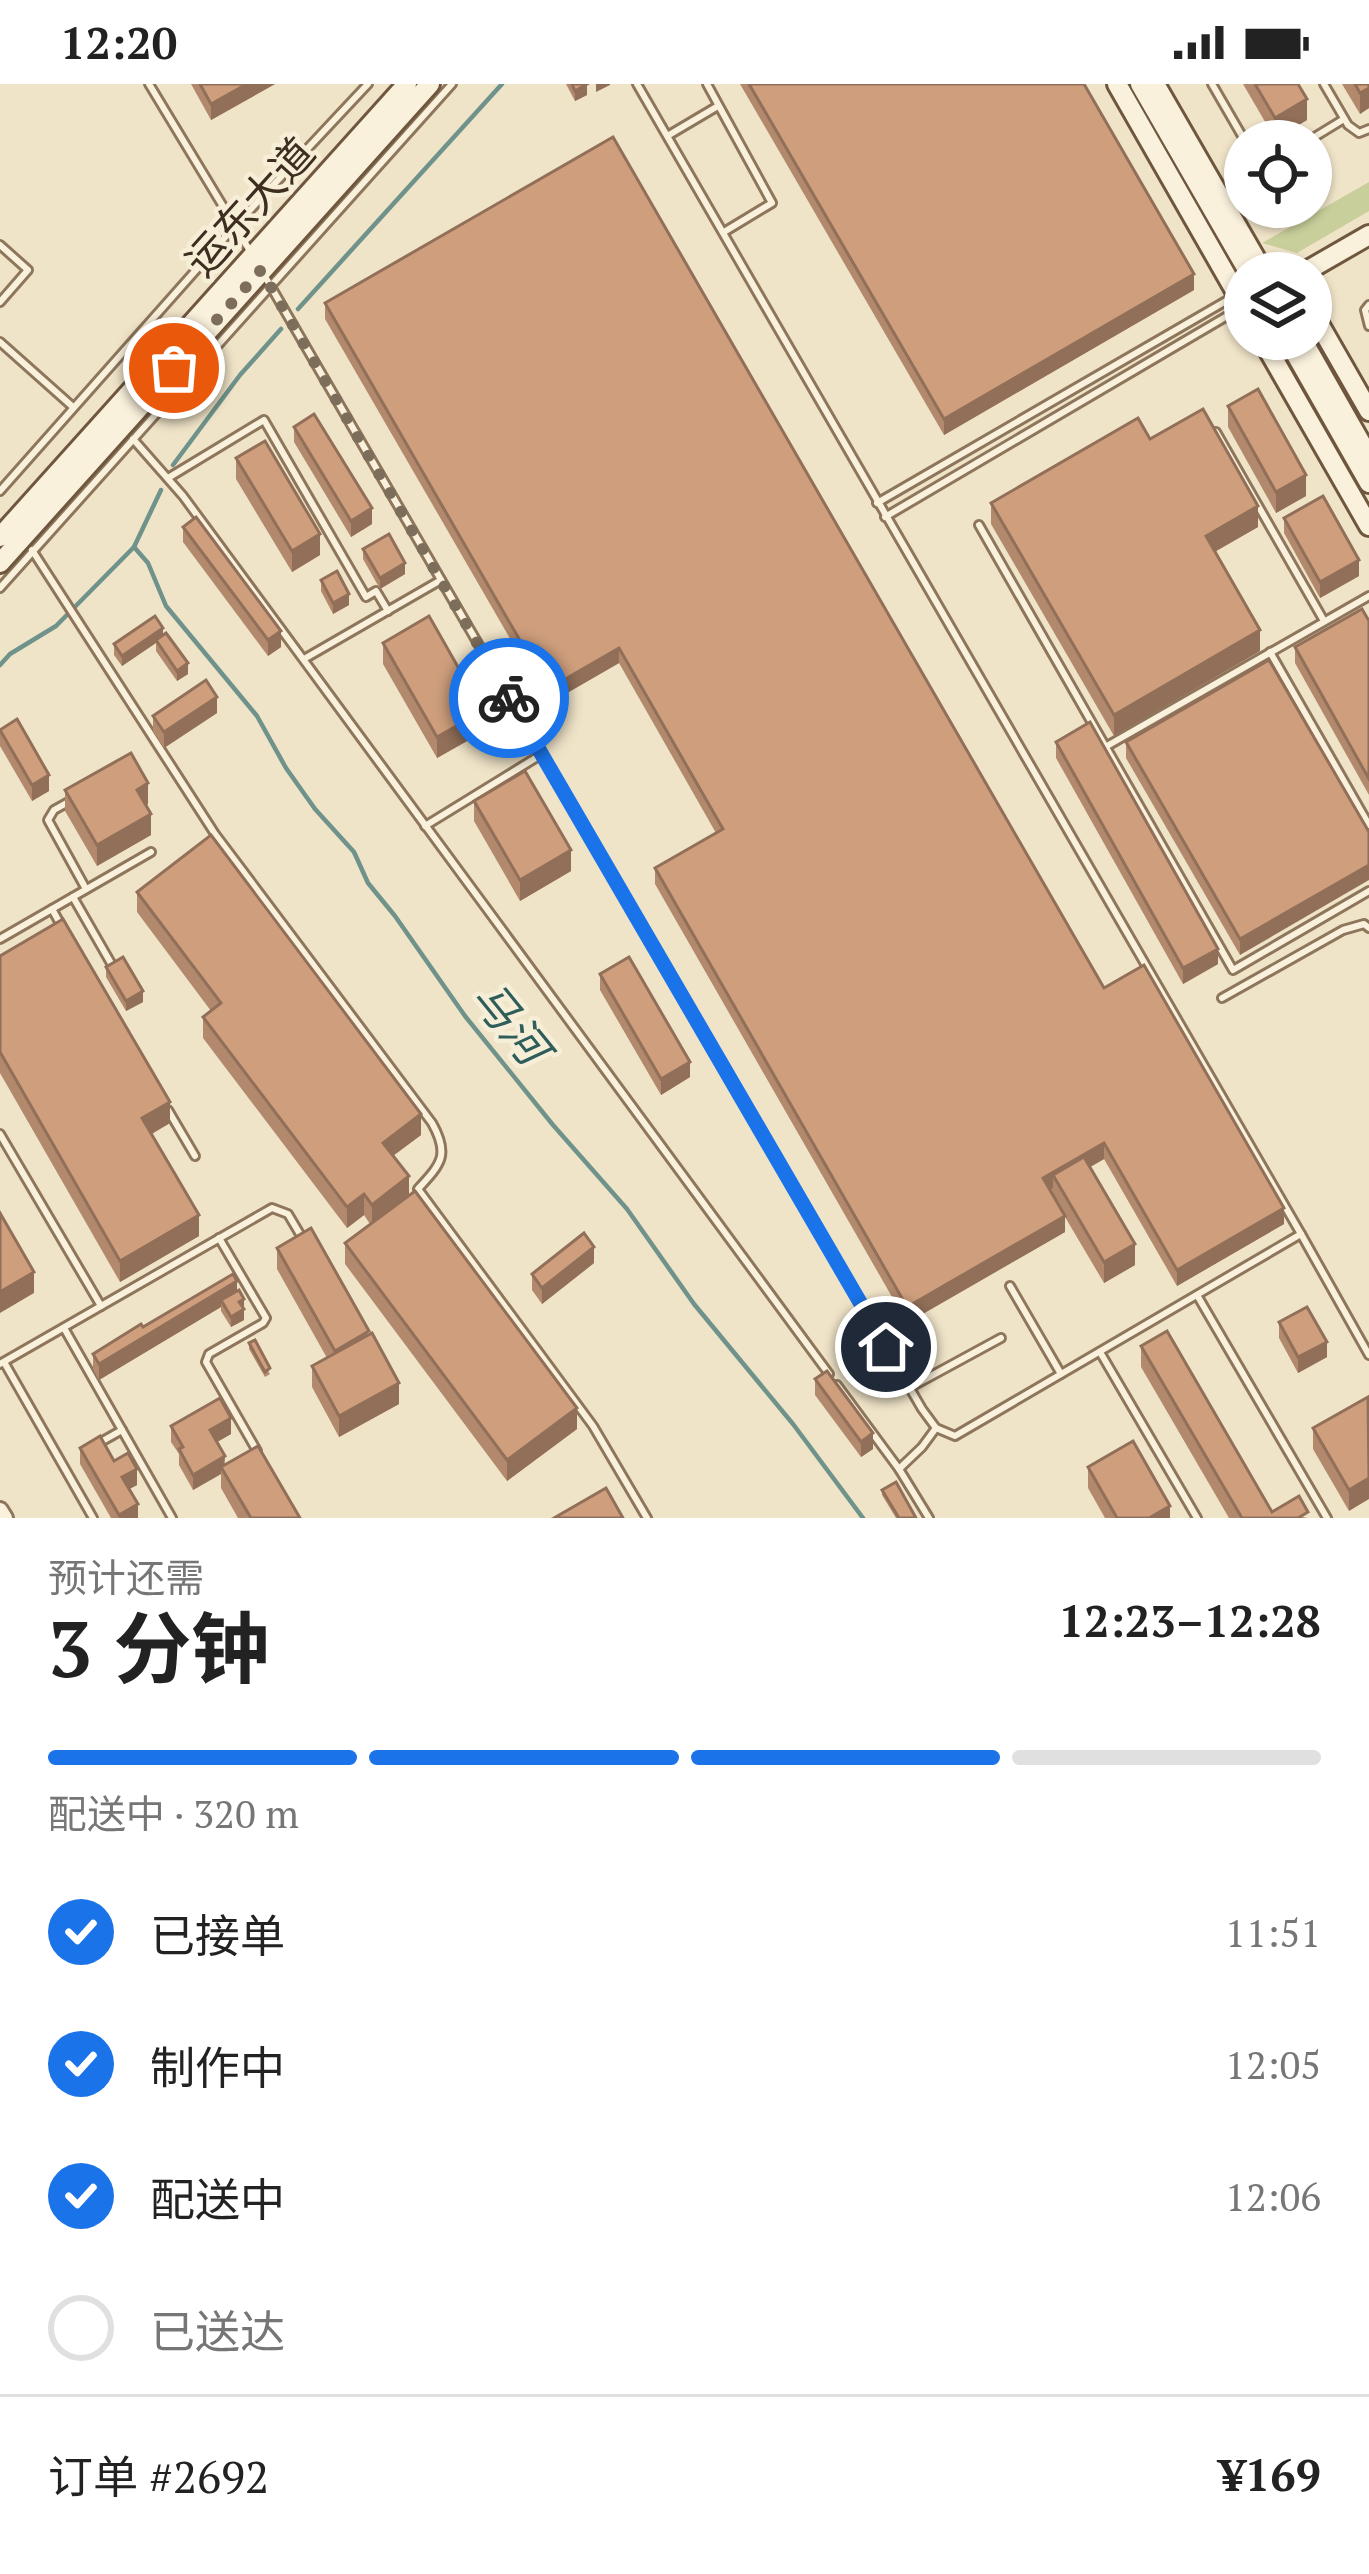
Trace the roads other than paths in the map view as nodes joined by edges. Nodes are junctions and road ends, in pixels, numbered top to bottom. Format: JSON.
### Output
{"nodes":[{"id":1,"x":149,"y":84,"type":"edge"},
{"id":2,"x":368,"y":84,"type":"edge"},
{"id":3,"x":407,"y":84,"type":"edge"},
{"id":4,"x":430,"y":84,"type":"edge"},
{"id":5,"x":452,"y":84,"type":"edge"},
{"id":6,"x":637,"y":84,"type":"edge"},
{"id":7,"x":707,"y":84,"type":"edge"},
{"id":8,"x":1117,"y":84,"type":"edge"},
{"id":9,"x":1140,"y":84,"type":"edge"},
{"id":10,"x":1155,"y":84,"type":"edge"},
{"id":11,"x":1212,"y":84,"type":"edge"},
{"id":12,"x":1324,"y":84,"type":"edge"},
{"id":13,"x":718,"y":106,"type":"junction"},
{"id":14,"x":1344,"y":119,"type":"junction"},
{"id":15,"x":1233,"y":120,"type":"edge"},
{"id":16,"x":1332,"y":126,"type":"edge"},
{"id":17,"x":1369,"y":129,"type":"edge"},
{"id":18,"x":668,"y":135,"type":"junction"},
{"id":19,"x":235,"y":226,"type":"junction"},
{"id":20,"x":724,"y":232,"type":"junction"},
{"id":21,"x":1369,"y":235,"type":"edge"},
{"id":22,"x":0,"y":245,"type":"edge"},
{"id":23,"x":1237,"y":252,"type":"edge"},
{"id":24,"x":1252,"y":252,"type":"edge"},
{"id":25,"x":1332,"y":256,"type":"edge"},
{"id":26,"x":1224,"y":268,"type":"edge"},
{"id":27,"x":262,"y":271,"type":"junction"},
{"id":28,"x":0,"y":302,"type":"edge"},
{"id":29,"x":1369,"y":305,"type":"edge"},
{"id":30,"x":1224,"y":311,"type":"edge"},
{"id":31,"x":1224,"y":312,"type":"edge"},
{"id":32,"x":1369,"y":326,"type":"edge"},
{"id":33,"x":0,"y":342,"type":"edge"},
{"id":34,"x":1332,"y":347,"type":"edge"},
{"id":35,"x":1274,"y":360,"type":"edge"},
{"id":36,"x":1299,"y":360,"type":"edge"},
{"id":37,"x":1314,"y":360,"type":"edge"},
{"id":38,"x":74,"y":407,"type":"junction"},
{"id":39,"x":1369,"y":411,"type":"edge"},
{"id":40,"x":1216,"y":432,"type":"edge"},
{"id":41,"x":133,"y":439,"type":"junction"},
{"id":42,"x":1369,"y":457,"type":"edge"},
{"id":43,"x":168,"y":478,"type":"junction"},
{"id":44,"x":1369,"y":483,"type":"edge"},
{"id":45,"x":0,"y":490,"type":"edge"},
{"id":46,"x":877,"y":503,"type":"junction"},
{"id":47,"x":885,"y":517,"type":"junction"},
{"id":48,"x":979,"y":525,"type":"dead end"},
{"id":49,"x":1369,"y":526,"type":"edge"},
{"id":50,"x":0,"y":537,"type":"edge"},
{"id":51,"x":32,"y":550,"type":"junction"},
{"id":52,"x":0,"y":562,"type":"edge"},
{"id":53,"x":441,"y":580,"type":"junction"},
{"id":54,"x":0,"y":588,"type":"edge"},
{"id":55,"x":1369,"y":596,"type":"edge"},
{"id":56,"x":388,"y":611,"type":"junction"},
{"id":57,"x":1324,"y":621,"type":"junction"},
{"id":58,"x":1270,"y":652,"type":"junction"},
{"id":59,"x":303,"y":660,"type":"junction"},
{"id":60,"x":1106,"y":746,"type":"junction"},
{"id":61,"x":542,"y":754,"type":"junction"},
{"id":62,"x":73,"y":800,"type":"edge"},
{"id":63,"x":1369,"y":825,"type":"edge"},
{"id":64,"x":425,"y":826,"type":"junction"},
{"id":65,"x":151,"y":852,"type":"dead end"},
{"id":66,"x":86,"y":889,"type":"junction"},
{"id":67,"x":1369,"y":891,"type":"edge"},
{"id":68,"x":73,"y":897,"type":"junction"},
{"id":69,"x":52,"y":909,"type":"junction"},
{"id":70,"x":1369,"y":928,"type":"edge"},
{"id":71,"x":64,"y":930,"type":"edge"},
{"id":72,"x":0,"y":939,"type":"edge"},
{"id":73,"x":112,"y":964,"type":"edge"},
{"id":74,"x":1222,"y":998,"type":"dead end"},
{"id":75,"x":159,"y":1094,"type":"edge"},
{"id":76,"x":0,"y":1134,"type":"edge"},
{"id":77,"x":195,"y":1156,"type":"dead end"},
{"id":78,"x":1300,"y":1234,"type":"junction"},
{"id":79,"x":219,"y":1238,"type":"junction"},
{"id":80,"x":306,"y":1245,"type":"edge"},
{"id":81,"x":1010,"y":1286,"type":"dead end"},
{"id":82,"x":1197,"y":1294,"type":"junction"},
{"id":83,"x":101,"y":1306,"type":"junction"},
{"id":84,"x":64,"y":1328,"type":"junction"},
{"id":85,"x":1001,"y":1338,"type":"dead end"},
{"id":86,"x":1100,"y":1352,"type":"junction"},
{"id":87,"x":1369,"y":1355,"type":"edge"},
{"id":88,"x":2,"y":1363,"type":"edge"},
{"id":89,"x":1061,"y":1374,"type":"junction"},
{"id":90,"x":909,"y":1388,"type":"junction"},
{"id":91,"x":936,"y":1428,"type":"junction"},
{"id":92,"x":122,"y":1430,"type":"junction"},
{"id":93,"x":82,"y":1453,"type":"edge"},
{"id":94,"x":263,"y":1462,"type":"edge"},
{"id":95,"x":899,"y":1468,"type":"junction"},
{"id":96,"x":170,"y":1517,"type":"edge"},
{"id":97,"x":93,"y":1518,"type":"edge"},
{"id":98,"x":647,"y":1518,"type":"edge"},
{"id":99,"x":928,"y":1518,"type":"edge"},
{"id":100,"x":1198,"y":1518,"type":"edge"},
{"id":101,"x":1327,"y":1518,"type":"edge"}],
"edges":[{"from":1,"to":19,"type":"lane"},
{"from":2,"to":19,"type":"lane"},
{"from":3,"to":27,"type":"street","name":"运东大道"},
{"from":4,"to":27,"type":"street","name":"运东大道"},
{"from":5,"to":27,"type":"lane"},
{"from":6,"to":18,"type":"lane"},
{"from":7,"to":13,"type":"lane"},
{"from":8,"to":26,"type":"street"},
{"from":9,"to":23,"type":"street"},
{"from":10,"to":24,"type":"street"},
{"from":11,"to":15,"type":"lane"},
{"from":12,"to":14,"type":"lane"},
{"from":13,"to":18,"type":"lane"},
{"from":13,"to":20,"type":"lane"},
{"from":14,"to":16,"type":"lane"},
{"from":14,"to":17,"type":"lane"},
{"from":18,"to":20,"type":"lane"},
{"from":19,"to":27,"type":"lane"},
{"from":19,"to":38,"type":"lane"},
{"from":20,"to":46,"type":"lane"},
{"from":21,"to":25,"type":"street"},
{"from":22,"to":28,"type":"lane"},
{"from":27,"to":41,"type":"lane"},
{"from":27,"to":50,"type":"street","name":"运东大道"},
{"from":27,"to":52,"type":"street","name":"运东大道"},
{"from":27,"to":53,"type":"lane"},
{"from":29,"to":32,"type":"lane"},
{"from":30,"to":46,"type":"lane"},
{"from":31,"to":47,"type":"lane"},
{"from":33,"to":38,"type":"lane"},
{"from":34,"to":39,"type":"street"},
{"from":35,"to":49,"type":"street"},
{"from":36,"to":44,"type":"street"},
{"from":37,"to":42,"type":"street"},
{"from":38,"to":45,"type":"lane"},
{"from":40,"to":57,"type":"lane"},
{"from":41,"to":43,"type":"lane"},
{"from":41,"to":51,"type":"lane"},
{"from":43,"to":56,"type":"lane"},
{"from":43,"to":59,"type":"lane"},
{"from":46,"to":47,"type":"lane"},
{"from":47,"to":78,"type":"lane"},
{"from":48,"to":60,"type":"lane"},
{"from":51,"to":54,"type":"lane"},
{"from":51,"to":98,"type":"lane"},
{"from":53,"to":56,"type":"lane"},
{"from":53,"to":61,"type":"lane"},
{"from":55,"to":57,"type":"lane"},
{"from":56,"to":59,"type":"lane"},
{"from":57,"to":58,"type":"lane"},
{"from":58,"to":60,"type":"lane"},
{"from":58,"to":63,"type":"lane"},
{"from":59,"to":64,"type":"lane"},
{"from":60,"to":67,"type":"lane"},
{"from":61,"to":64,"type":"lane"},
{"from":61,"to":90,"type":"lane"},
{"from":62,"to":66,"type":"lane"},
{"from":64,"to":95,"type":"lane"},
{"from":65,"to":66,"type":"lane"},
{"from":66,"to":68,"type":"lane"},
{"from":68,"to":69,"type":"lane"},
{"from":68,"to":73,"type":"lane"},
{"from":69,"to":71,"type":"lane"},
{"from":69,"to":72,"type":"lane"},
{"from":70,"to":74,"type":"lane"},
{"from":75,"to":77,"type":"lane"},
{"from":76,"to":83,"type":"lane"},
{"from":78,"to":82,"type":"lane"},
{"from":78,"to":87,"type":"lane"},
{"from":79,"to":80,"type":"lane"},
{"from":79,"to":83,"type":"lane"},
{"from":79,"to":94,"type":"lane"},
{"from":81,"to":89,"type":"lane"},
{"from":82,"to":86,"type":"lane"},
{"from":82,"to":101,"type":"lane"},
{"from":83,"to":84,"type":"lane"},
{"from":84,"to":88,"type":"lane"},
{"from":84,"to":92,"type":"lane"},
{"from":85,"to":90,"type":"lane"},
{"from":86,"to":89,"type":"lane"},
{"from":86,"to":100,"type":"lane"},
{"from":88,"to":97,"type":"lane"},
{"from":89,"to":91,"type":"lane"},
{"from":90,"to":91,"type":"lane"},
{"from":91,"to":95,"type":"lane"},
{"from":92,"to":93,"type":"lane"},
{"from":92,"to":96,"type":"lane"},
{"from":95,"to":99,"type":"lane"}]}
